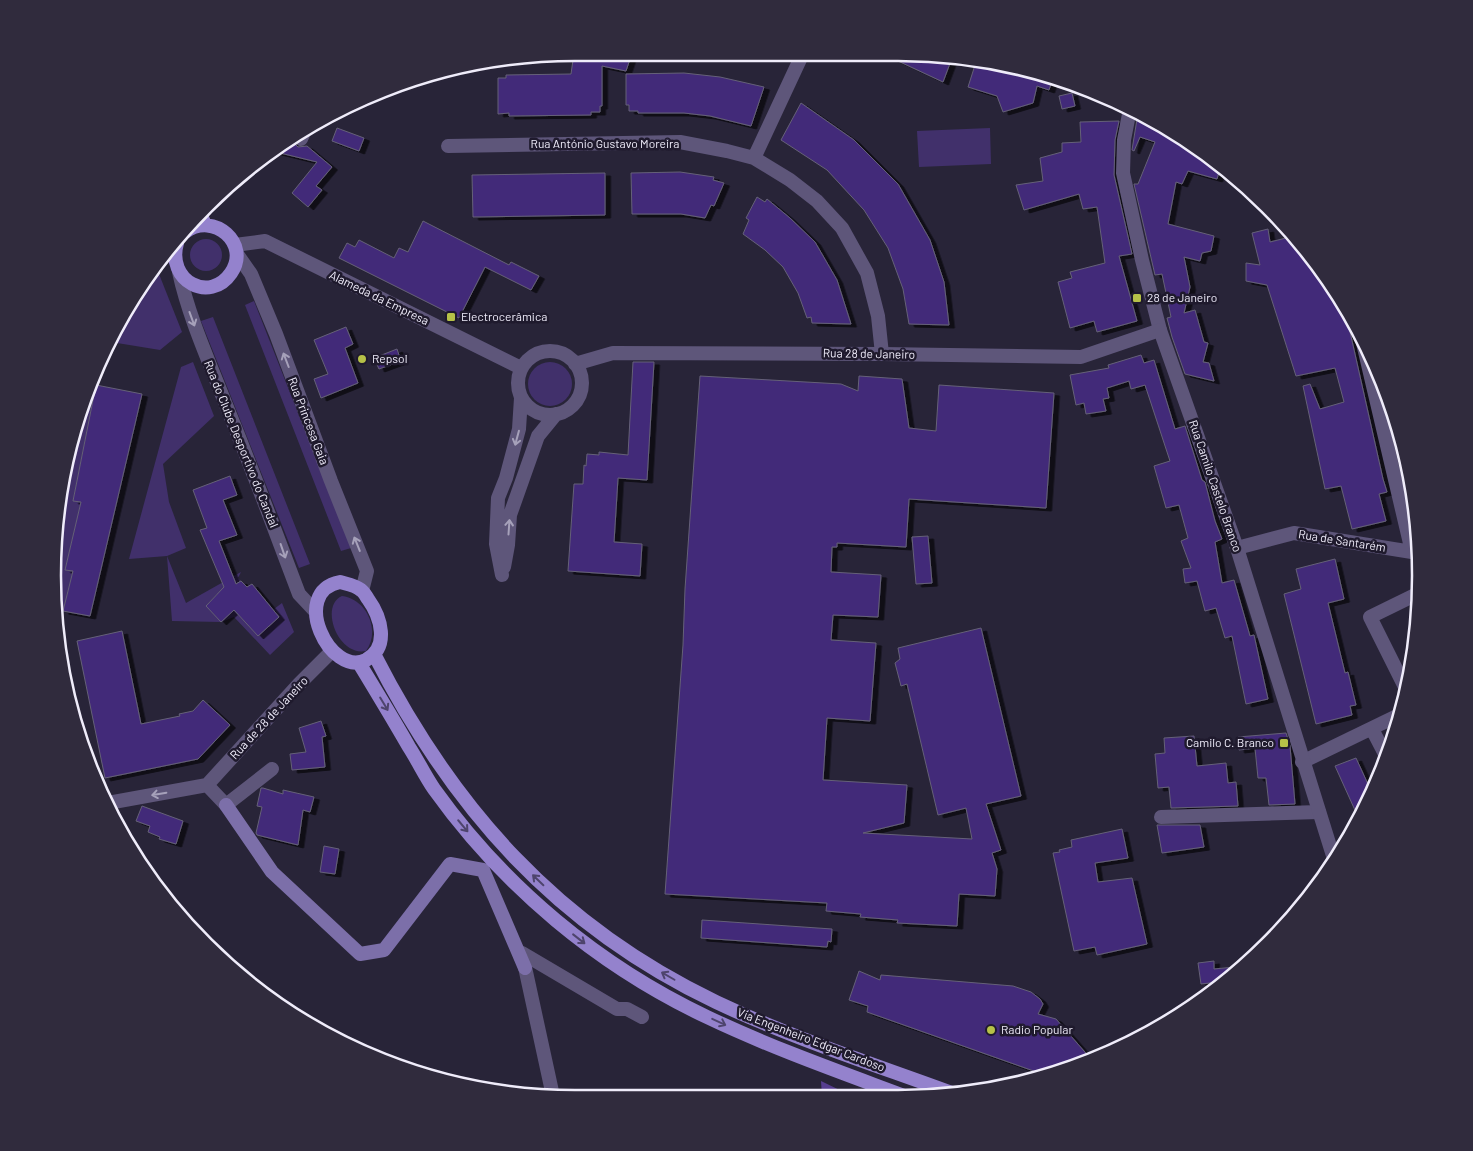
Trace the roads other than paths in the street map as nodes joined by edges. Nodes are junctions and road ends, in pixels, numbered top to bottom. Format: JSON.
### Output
{"nodes":[{"id":1,"x":799,"y":61,"type":"edge"},
{"id":2,"x":1129,"y":116,"type":"edge"},
{"id":3,"x":448,"y":146,"type":"dead end"},
{"id":4,"x":754,"y":158,"type":"junction"},
{"id":5,"x":204,"y":220,"type":"edge"},
{"id":6,"x":235,"y":250,"type":"junction"},
{"id":7,"x":174,"y":255,"type":"edge"},
{"id":8,"x":178,"y":272,"type":"junction"},
{"id":9,"x":1160,"y":330,"type":"junction"},
{"id":10,"x":882,"y":354,"type":"junction"},
{"id":11,"x":575,"y":364,"type":"junction"},
{"id":12,"x":521,"y":368,"type":"junction"},
{"id":13,"x":1371,"y":374,"type":"edge"},
{"id":14,"x":521,"y":398,"type":"junction"},
{"id":15,"x":556,"y":414,"type":"junction"},
{"id":16,"x":1410,"y":530,"type":"edge"},
{"id":17,"x":1237,"y":548,"type":"junction"},
{"id":18,"x":1411,"y":551,"type":"edge"},
{"id":19,"x":362,"y":590,"type":"junction"},
{"id":20,"x":1411,"y":597,"type":"edge"},
{"id":21,"x":314,"y":610,"type":"junction"},
{"id":22,"x":332,"y":651,"type":"junction"},
{"id":23,"x":374,"y":654,"type":"junction"},
{"id":24,"x":359,"y":662,"type":"junction"},
{"id":25,"x":1401,"y":679,"type":"edge"},
{"id":26,"x":1391,"y":719,"type":"edge"},
{"id":27,"x":1372,"y":729,"type":"junction"},
{"id":28,"x":1382,"y":748,"type":"edge"},
{"id":29,"x":1302,"y":762,"type":"junction"},
{"id":30,"x":272,"y":769,"type":"dead end"},
{"id":31,"x":207,"y":785,"type":"junction"},
{"id":32,"x":114,"y":802,"type":"edge"},
{"id":33,"x":226,"y":805,"type":"junction"},
{"id":34,"x":1319,"y":812,"type":"junction"},
{"id":35,"x":1161,"y":817,"type":"dead end"},
{"id":36,"x":1331,"y":851,"type":"edge"},
{"id":37,"x":525,"y":968,"type":"junction"},
{"id":38,"x":642,"y":1017,"type":"dead end"},
{"id":39,"x":937,"y":1088,"type":"edge"},
{"id":40,"x":552,"y":1089,"type":"edge"},
{"id":41,"x":889,"y":1090,"type":"edge"}],
"edges":[{"from":1,"to":4,"type":"street"},
{"from":2,"to":9,"type":"street","name":"Rua Camilo Castelo Branco"},
{"from":3,"to":4,"type":"street","name":"Rua António Gustavo Moreira"},
{"from":4,"to":10,"type":"street","name":"Rua António Gustavo Moreira"},
{"from":5,"to":6,"type":"main road"},
{"from":6,"to":8,"type":"main road"},
{"from":6,"to":12,"type":"street","name":"Alameda da Empresa"},
{"from":19,"to":6,"type":"street","name":"Rua Princesa Gaia","one_way":true},
{"from":7,"to":8,"type":"main road"},
{"from":8,"to":21,"type":"street","name":"Rua do Clube Desportivo do Candal","one_way":true},
{"from":9,"to":10,"type":"street","name":"Rua 28 de Janeiro"},
{"from":9,"to":17,"type":"street","name":"Rua Camilo Castelo Branco"},
{"from":10,"to":11,"type":"street","name":"Rua 28 de Janeiro"},
{"from":11,"to":12,"type":"street"},
{"from":11,"to":15,"type":"street"},
{"from":12,"to":14,"type":"street"},
{"from":13,"to":16,"type":"street"},
{"from":14,"to":15,"type":"street"},
{"from":14,"to":15,"type":"street","one_way":true},
{"from":17,"to":18,"type":"street","name":"Rua de Santarém"},
{"from":17,"to":29,"type":"street","name":"Rua Camilo Castelo Branco"},
{"from":19,"to":21,"type":"main road"},
{"from":19,"to":23,"type":"main road"},
{"from":20,"to":25,"type":"street"},
{"from":21,"to":22,"type":"main road"},
{"from":22,"to":24,"type":"main road"},
{"from":22,"to":31,"type":"street","name":"Rua de 28 de Janeiro"},
{"from":23,"to":24,"type":"main road"},
{"from":39,"to":23,"type":"main road","name":"Via Engenheiro Edgar Cardoso","one_way":true},
{"from":24,"to":41,"type":"main road","name":"Via Engenheiro Edgar Cardoso","one_way":true},
{"from":26,"to":27,"type":"street"},
{"from":27,"to":28,"type":"street"},
{"from":27,"to":29,"type":"street"},
{"from":29,"to":34,"type":"street","name":"Rua Camilo Castelo Branco"},
{"from":30,"to":33,"type":"street"},
{"from":31,"to":32,"type":"street","one_way":true},
{"from":31,"to":33,"type":"street"},
{"from":33,"to":37,"type":"main road"},
{"from":34,"to":35,"type":"street"},
{"from":34,"to":36,"type":"street","name":"Rua Camilo Castelo Branco"},
{"from":37,"to":38,"type":"street"},
{"from":37,"to":40,"type":"street"}]}
